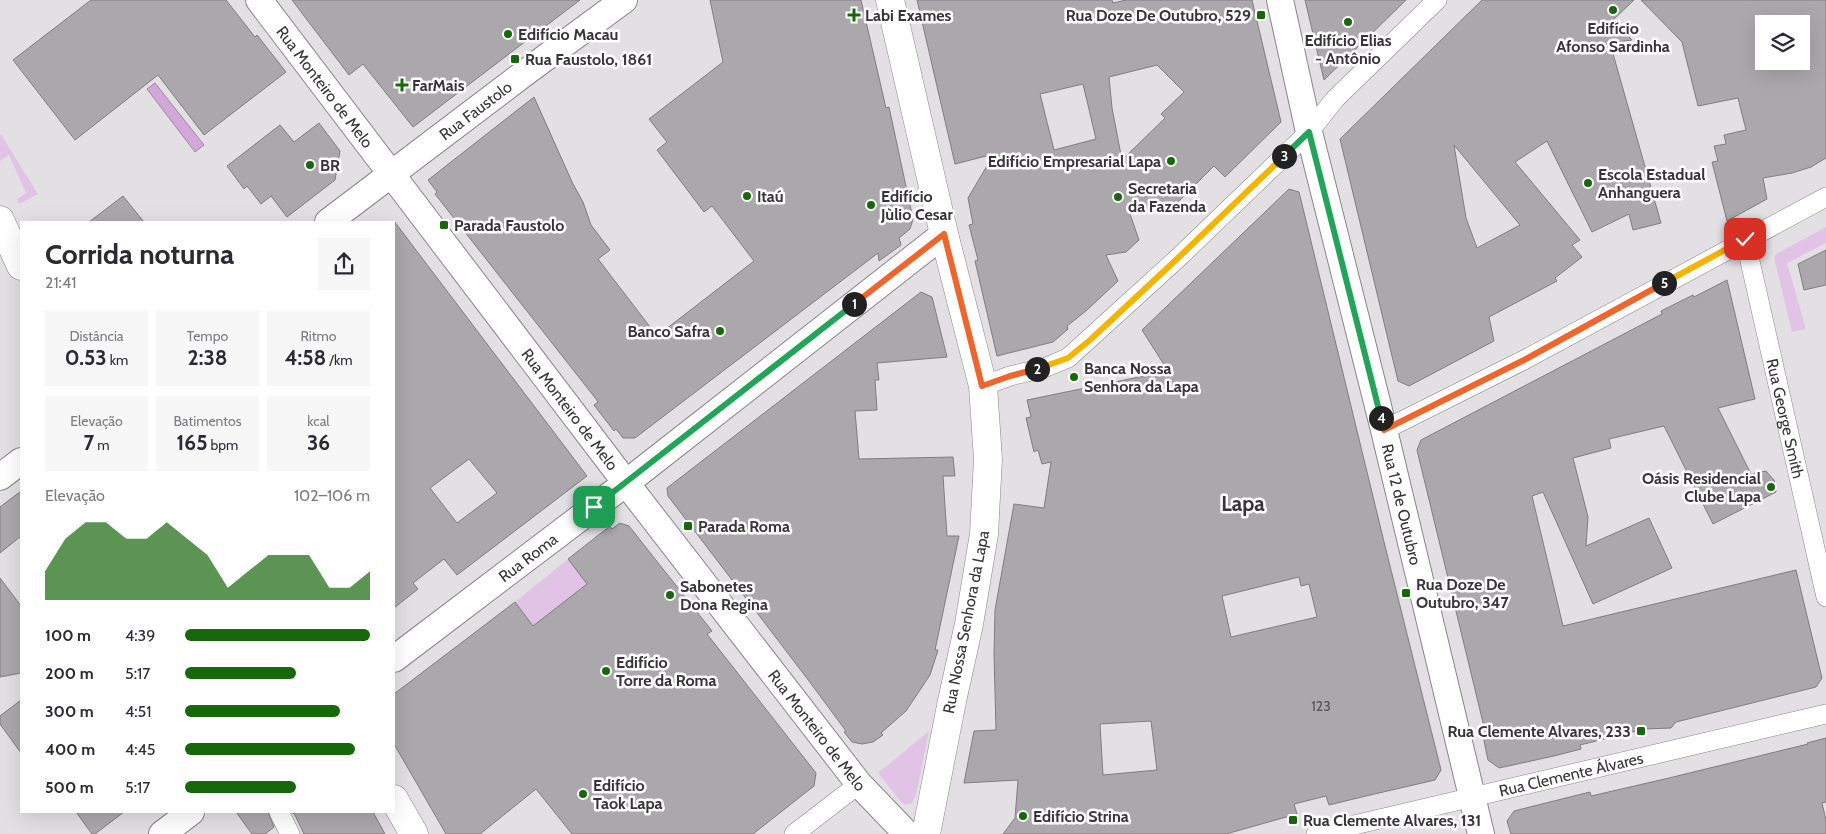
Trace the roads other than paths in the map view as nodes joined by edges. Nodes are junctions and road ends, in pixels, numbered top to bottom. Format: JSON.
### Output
{"nodes":[{"id":1,"x":259,"y":0,"type":"edge"},
{"id":2,"x":624,"y":0,"type":"edge"},
{"id":3,"x":890,"y":0,"type":"edge"},
{"id":4,"x":1280,"y":0,"type":"edge"},
{"id":5,"x":1438,"y":0,"type":"edge"},
{"id":6,"x":1309,"y":132,"type":"junction"},
{"id":7,"x":391,"y":174,"type":"junction"},
{"id":8,"x":1826,"y":197,"type":"edge"},
{"id":9,"x":0,"y":220,"type":"edge"},
{"id":10,"x":329,"y":221,"type":"edge"},
{"id":11,"x":944,"y":234,"type":"junction"},
{"id":12,"x":1745,"y":239,"type":"junction"},
{"id":13,"x":20,"y":264,"type":"edge"},
{"id":14,"x":982,"y":386,"type":"junction"},
{"id":15,"x":1384,"y":430,"type":"junction"},
{"id":16,"x":20,"y":462,"type":"edge"},
{"id":17,"x":0,"y":477,"type":"edge"},
{"id":18,"x":626,"y":483,"type":"junction"},
{"id":19,"x":1826,"y":597,"type":"edge"},
{"id":20,"x":395,"y":658,"type":"edge"},
{"id":21,"x":1826,"y":714,"type":"edge"},
{"id":22,"x":858,"y":784,"type":"junction"},
{"id":23,"x":1472,"y":798,"type":"junction"},
{"id":24,"x":395,"y":801,"type":"edge"},
{"id":25,"x":190,"y":813,"type":"edge"},
{"id":26,"x":280,"y":813,"type":"edge"},
{"id":27,"x":162,"y":834,"type":"edge"},
{"id":28,"x":290,"y":834,"type":"edge"},
{"id":29,"x":414,"y":834,"type":"edge"},
{"id":30,"x":794,"y":834,"type":"edge"},
{"id":31,"x":906,"y":834,"type":"edge"},
{"id":32,"x":926,"y":834,"type":"edge"},
{"id":33,"x":1316,"y":834,"type":"edge"},
{"id":34,"x":1481,"y":834,"type":"edge"}],
"edges":[{"from":1,"to":7,"type":"street","name":"Rua Monteiro de Melo"},
{"from":2,"to":7,"type":"street","name":"Rua Faustolo"},
{"from":3,"to":11,"type":"main road","name":"Rua Nossa Senhora da Lapa"},
{"from":4,"to":6,"type":"street","name":"Rua 12 de Outubro"},
{"from":5,"to":6,"type":"street"},
{"from":6,"to":14,"type":"street"},
{"from":6,"to":15,"type":"street","name":"Rua 12 de Outubro"},
{"from":7,"to":10,"type":"street","name":"Rua Faustolo"},
{"from":7,"to":18,"type":"street","name":"Rua Monteiro de Melo"},
{"from":8,"to":12,"type":"street"},
{"from":9,"to":13,"type":"main road"},
{"from":11,"to":14,"type":"main road","name":"Rua Nossa Senhora da Lapa"},
{"from":11,"to":18,"type":"street","name":"Rua Roma"},
{"from":12,"to":15,"type":"street"},
{"from":12,"to":19,"type":"street","name":"Rua George Smith"},
{"from":14,"to":32,"type":"main road","name":"Rua Nossa Senhora da Lapa"},
{"from":15,"to":23,"type":"street","name":"Rua 12 de Outubro"},
{"from":16,"to":17,"type":"street"},
{"from":18,"to":20,"type":"street","name":"Rua Roma"},
{"from":18,"to":22,"type":"street","name":"Rua Monteiro de Melo"},
{"from":21,"to":23,"type":"street","name":"Rua Clemente Álvares"},
{"from":22,"to":30,"type":"street"},
{"from":22,"to":31,"type":"street","name":"Rua Monteiro de Melo"},
{"from":23,"to":33,"type":"street","name":"Rua Clemente Álvares"},
{"from":23,"to":34,"type":"street","name":"Rua 12 de Outubro"},
{"from":24,"to":29,"type":"main road"},
{"from":25,"to":27,"type":"street"},
{"from":26,"to":28,"type":"street"}]}
